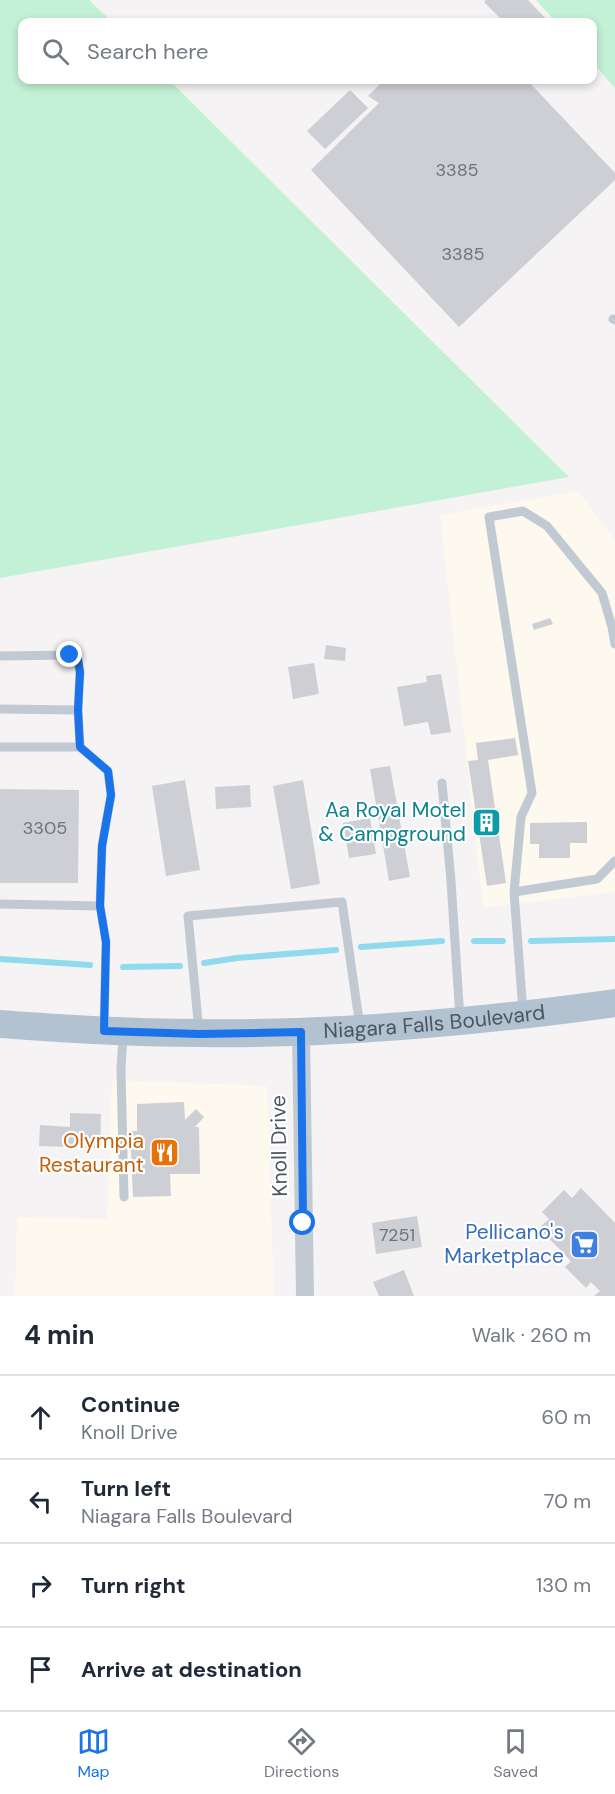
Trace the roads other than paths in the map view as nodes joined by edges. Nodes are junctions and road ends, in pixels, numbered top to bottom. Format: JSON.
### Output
{"nodes":[{"id":1,"x":615,"y":644,"type":"edge"},
{"id":2,"x":0,"y":656,"type":"edge"},
{"id":3,"x":0,"y":709,"type":"edge"},
{"id":4,"x":78,"y":710,"type":"junction"},
{"id":5,"x":0,"y":747,"type":"edge"},
{"id":6,"x":80,"y":747,"type":"junction"},
{"id":7,"x":442,"y":783,"type":"dead end"},
{"id":8,"x":615,"y":861,"type":"edge"},
{"id":9,"x":514,"y":892,"type":"junction"},
{"id":10,"x":0,"y":904,"type":"edge"},
{"id":11,"x":100,"y":906,"type":"junction"},
{"id":12,"x":615,"y":1002,"type":"edge"},
{"id":13,"x":523,"y":1015,"type":"junction"},
{"id":14,"x":460,"y":1022,"type":"junction"},
{"id":15,"x":0,"y":1024,"type":"edge"},
{"id":16,"x":360,"y":1029,"type":"junction"},
{"id":17,"x":113,"y":1032,"type":"junction"},
{"id":18,"x":301,"y":1032,"type":"junction"},
{"id":19,"x":199,"y":1034,"type":"junction"},
{"id":20,"x":124,"y":1197,"type":"dead end"},
{"id":21,"x":305,"y":1296,"type":"edge"}],
"edges":[{"from":1,"to":9,"type":"lane"},
{"from":2,"to":4,"type":"lane"},
{"from":3,"to":4,"type":"lane"},
{"from":4,"to":6,"type":"lane"},
{"from":5,"to":6,"type":"lane"},
{"from":6,"to":11,"type":"lane"},
{"from":7,"to":14,"type":"lane"},
{"from":8,"to":9,"type":"lane"},
{"from":9,"to":13,"type":"lane"},
{"from":10,"to":11,"type":"lane"},
{"from":11,"to":17,"type":"lane"},
{"from":12,"to":13,"type":"main road","name":"Niagara Falls Boulevard"},
{"from":13,"to":14,"type":"main road","name":"Niagara Falls Boulevard"},
{"from":14,"to":16,"type":"main road","name":"Niagara Falls Boulevard"},
{"from":15,"to":17,"type":"main road","name":"Niagara Falls Boulevard"},
{"from":16,"to":18,"type":"main road","name":"Niagara Falls Boulevard"},
{"from":16,"to":19,"type":"lane"},
{"from":17,"to":19,"type":"main road","name":"Niagara Falls Boulevard"},
{"from":17,"to":20,"type":"lane"},
{"from":18,"to":19,"type":"main road","name":"Niagara Falls Boulevard"},
{"from":18,"to":21,"type":"street","name":"Knoll Drive"}]}
